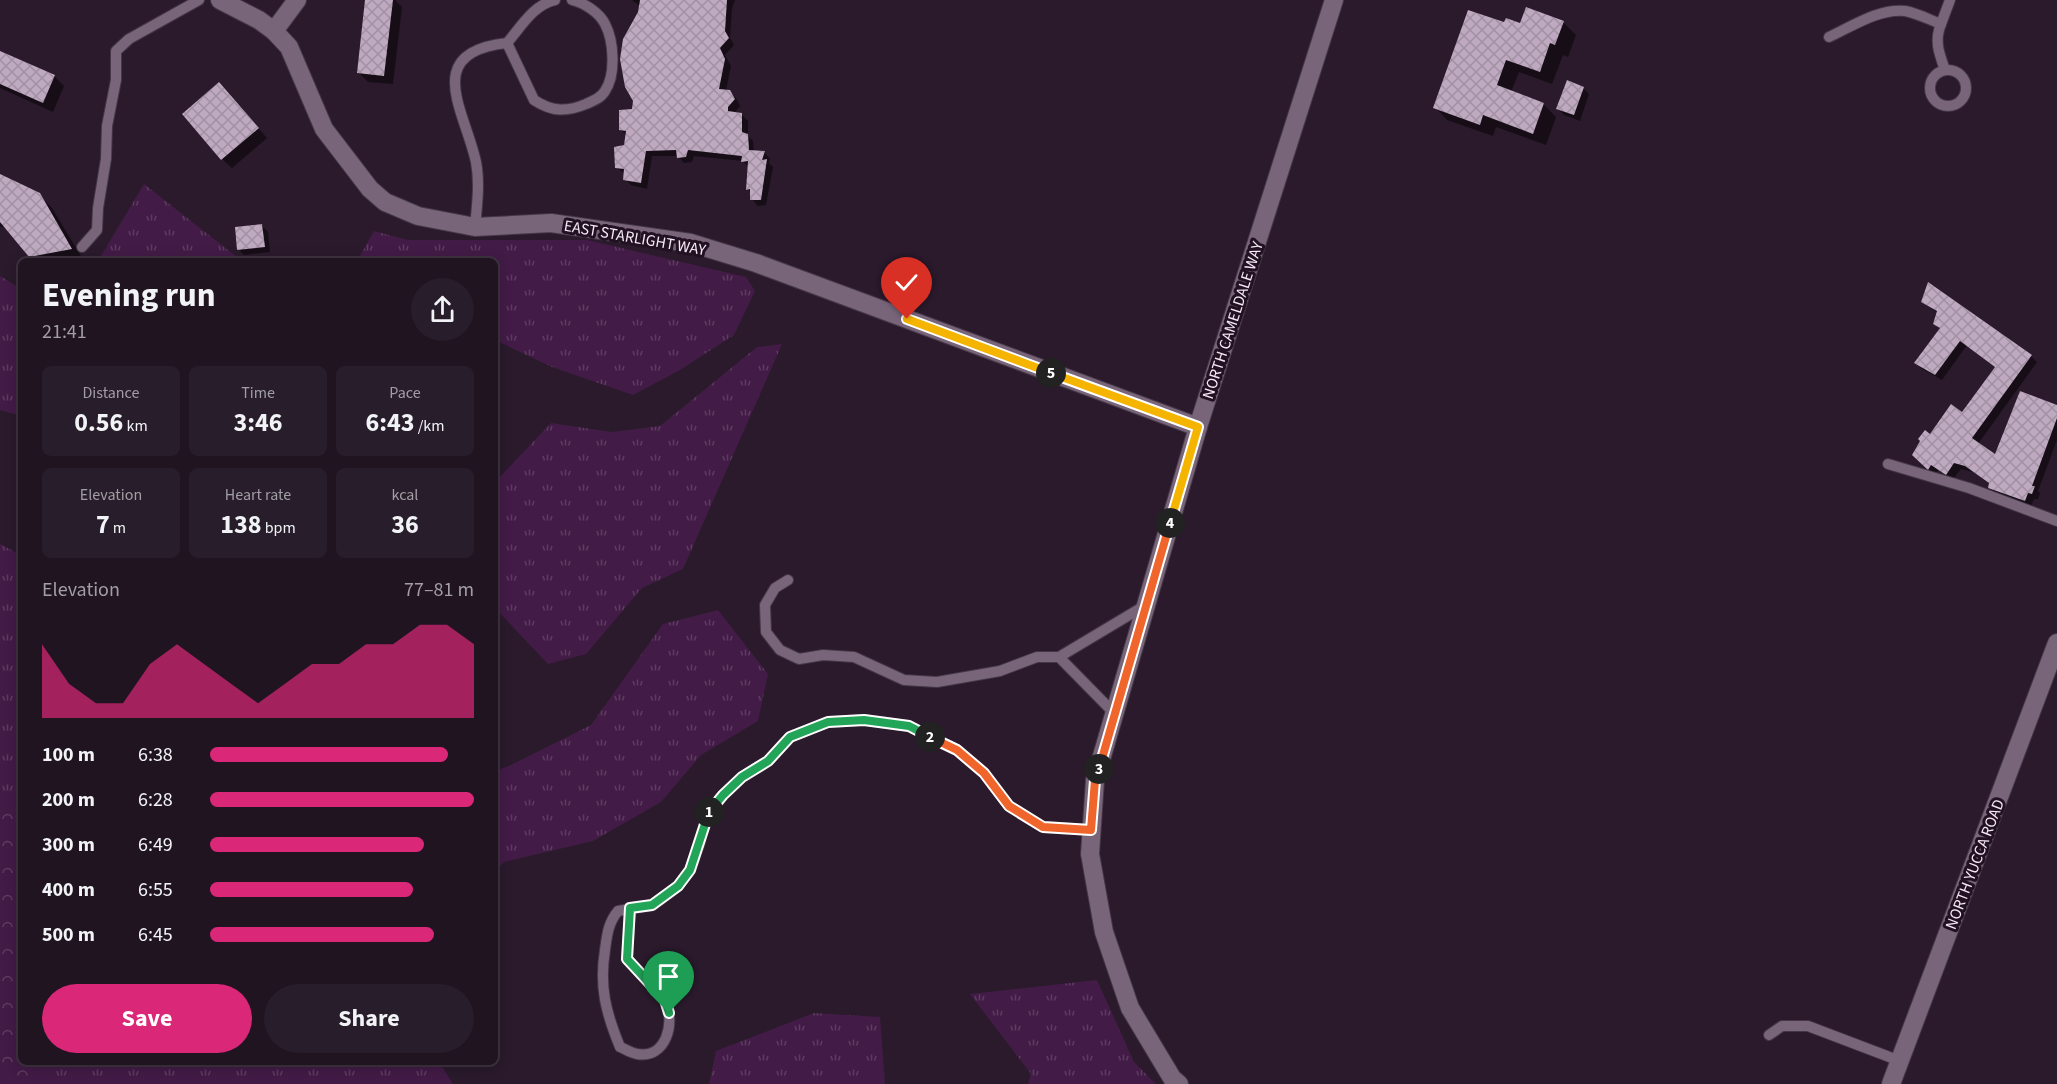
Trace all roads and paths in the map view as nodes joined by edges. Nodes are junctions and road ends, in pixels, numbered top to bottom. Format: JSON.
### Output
{"nodes":[{"id":1,"x":200,"y":0,"type":"edge"},
{"id":2,"x":220,"y":0,"type":"edge"},
{"id":3,"x":297,"y":0,"type":"edge"},
{"id":4,"x":555,"y":0,"type":"edge"},
{"id":5,"x":572,"y":0,"type":"edge"},
{"id":6,"x":1334,"y":0,"type":"edge"},
{"id":7,"x":1950,"y":0,"type":"edge"},
{"id":8,"x":1941,"y":24,"type":"junction"},
{"id":9,"x":274,"y":31,"type":"junction"},
{"id":10,"x":1828,"y":37,"type":"dead end"},
{"id":11,"x":507,"y":43,"type":"junction"},
{"id":12,"x":1945,"y":70,"type":"dead end"},
{"id":13,"x":475,"y":227,"type":"junction"},
{"id":14,"x":82,"y":247,"type":"dead end"},
{"id":15,"x":1198,"y":427,"type":"junction"},
{"id":16,"x":1888,"y":464,"type":"dead end"},
{"id":17,"x":2057,"y":521,"type":"edge"},
{"id":18,"x":788,"y":580,"type":"dead end"},
{"id":19,"x":1146,"y":604,"type":"junction"},
{"id":20,"x":2057,"y":643,"type":"edge"},
{"id":21,"x":1059,"y":657,"type":"junction"},
{"id":22,"x":1115,"y":714,"type":"junction"},
{"id":23,"x":1091,"y":830,"type":"junction"},
{"id":24,"x":630,"y":908,"type":"junction"},
{"id":25,"x":1769,"y":1035,"type":"dead end"},
{"id":26,"x":1900,"y":1061,"type":"junction"},
{"id":27,"x":1179,"y":1084,"type":"edge"},
{"id":28,"x":1892,"y":1084,"type":"edge"}],
"edges":[{"from":1,"to":14,"type":"lane"},
{"from":2,"to":9,"type":"street","name":"EAST STARLIGHT WAY"},
{"from":3,"to":9,"type":"street"},
{"from":4,"to":11,"type":"lane"},
{"from":5,"to":11,"type":"lane"},
{"from":6,"to":15,"type":"street","name":"NORTH CAMELDALE WAY"},
{"from":7,"to":8,"type":"lane"},
{"from":8,"to":10,"type":"lane"},
{"from":8,"to":12,"type":"lane"},
{"from":9,"to":13,"type":"street","name":"EAST STARLIGHT WAY"},
{"from":11,"to":13,"type":"lane"},
{"from":13,"to":15,"type":"street","name":"EAST STARLIGHT WAY"},
{"from":15,"to":19,"type":"street","name":"NORTH CAMELDALE WAY"},
{"from":16,"to":17,"type":"lane"},
{"from":18,"to":21,"type":"lane"},
{"from":19,"to":21,"type":"lane"},
{"from":19,"to":22,"type":"street","name":"NORTH CAMELDALE WAY"},
{"from":20,"to":26,"type":"street","name":"NORTH YUCCA ROAD"},
{"from":21,"to":22,"type":"lane"},
{"from":22,"to":23,"type":"street","name":"NORTH CAMELDALE WAY"},
{"from":23,"to":24,"type":"lane"},
{"from":23,"to":27,"type":"street","name":"NORTH CAMELDALE WAY"},
{"from":24,"to":24,"type":"lane"},
{"from":25,"to":26,"type":"lane"},
{"from":26,"to":28,"type":"street","name":"NORTH YUCCA ROAD"}]}
